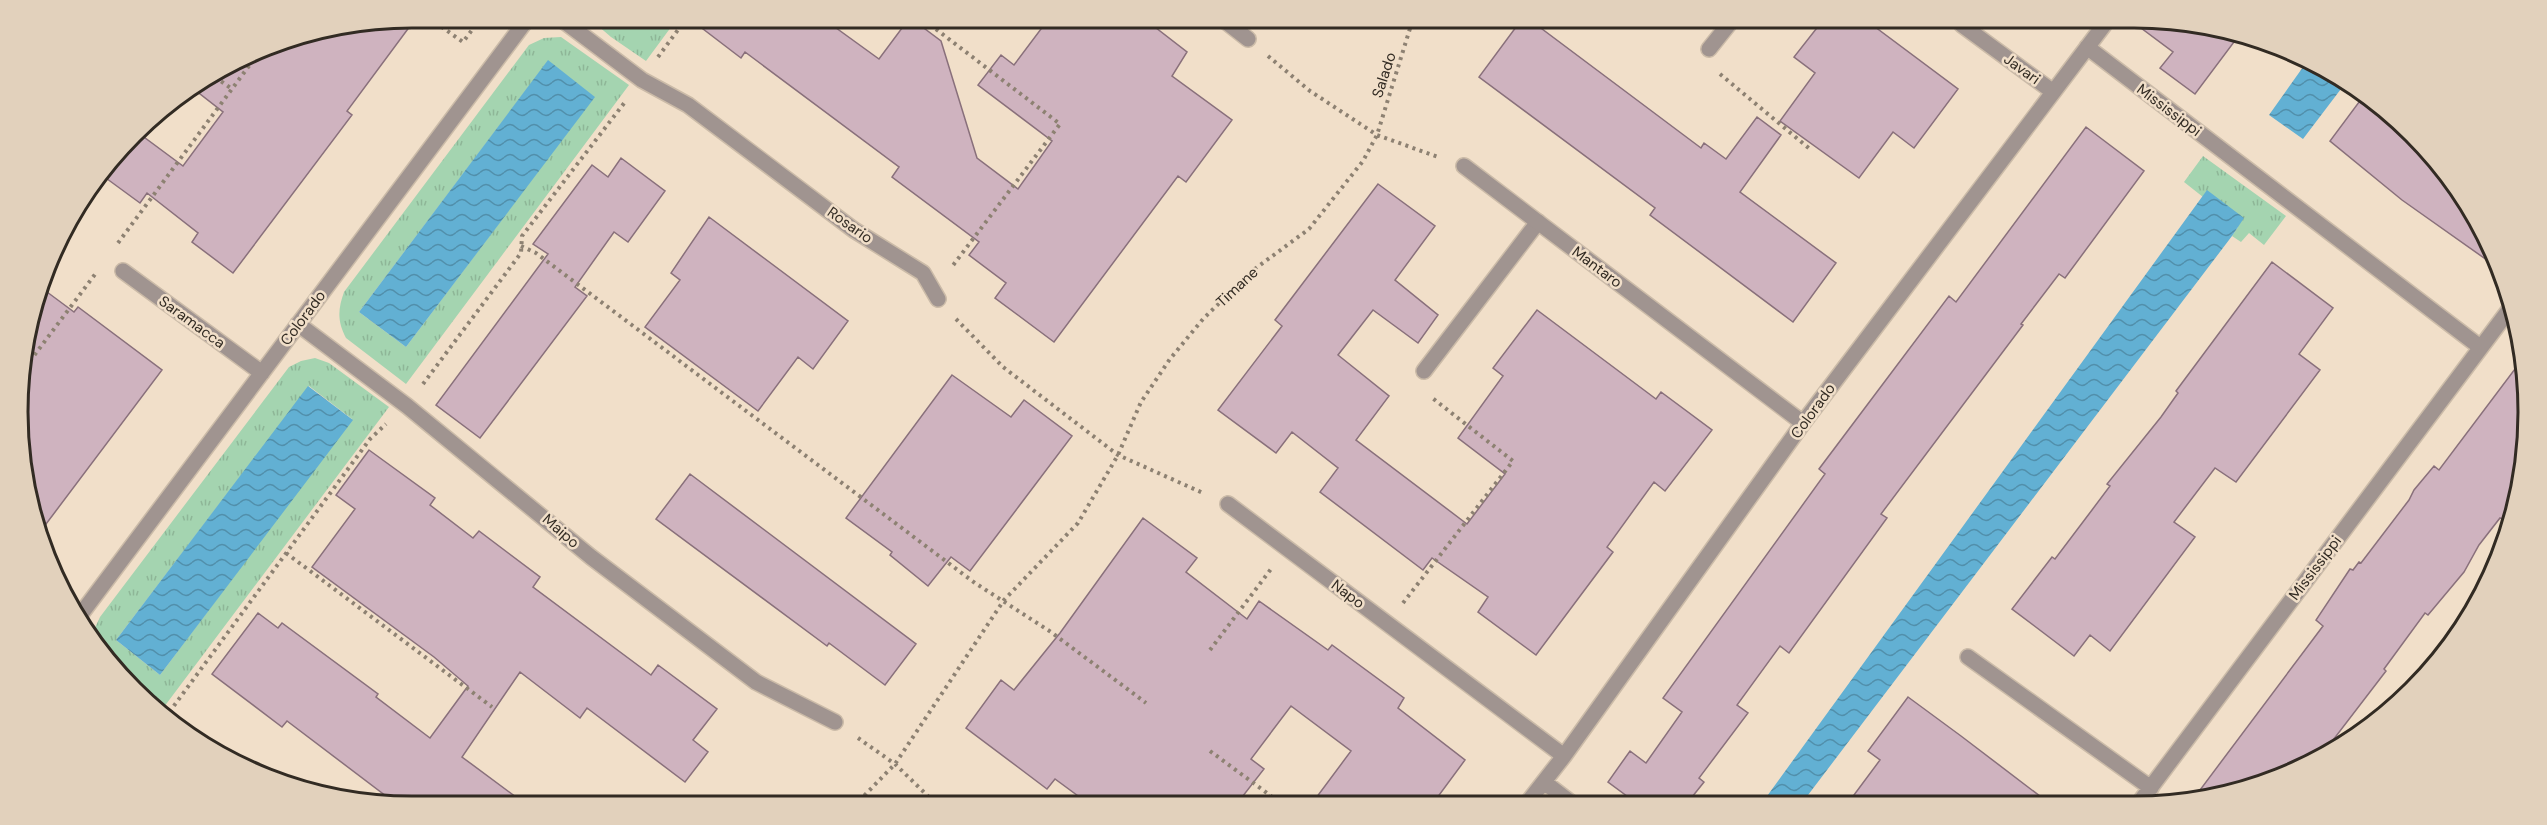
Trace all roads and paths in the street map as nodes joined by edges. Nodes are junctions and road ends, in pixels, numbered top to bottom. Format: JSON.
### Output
{"nodes":[{"id":1,"x":443,"y":28,"type":"edge"},
{"id":2,"x":474,"y":28,"type":"edge"},
{"id":3,"x":520,"y":28,"type":"edge"},
{"id":4,"x":573,"y":28,"type":"edge"},
{"id":5,"x":680,"y":28,"type":"edge"},
{"id":6,"x":934,"y":28,"type":"edge"},
{"id":7,"x":1235,"y":28,"type":"edge"},
{"id":8,"x":1410,"y":28,"type":"edge"},
{"id":9,"x":1726,"y":28,"type":"edge"},
{"id":10,"x":1966,"y":28,"type":"edge"},
{"id":11,"x":2102,"y":28,"type":"edge"},
{"id":12,"x":1248,"y":39,"type":"joint"},
{"id":13,"x":2087,"y":47,"type":"junction"},
{"id":14,"x":1709,"y":49,"type":"joint"},
{"id":15,"x":250,"y":65,"type":"edge"},
{"id":16,"x":220,"y":80,"type":"edge"},
{"id":17,"x":642,"y":80,"type":"junction"},
{"id":18,"x":232,"y":89,"type":"junction"},
{"id":19,"x":2052,"y":91,"type":"junction"},
{"id":20,"x":1377,"y":135,"type":"junction"},
{"id":21,"x":1811,"y":150,"type":"dead end"},
{"id":22,"x":1464,"y":166,"type":"joint"},
{"id":23,"x":1538,"y":222,"type":"junction"},
{"id":24,"x":522,"y":246,"type":"junction"},
{"id":25,"x":113,"y":249,"type":"dead end"},
{"id":26,"x":99,"y":268,"type":"dead end"},
{"id":27,"x":123,"y":271,"type":"dead end"},
{"id":28,"x":938,"y":299,"type":"junction"},
{"id":29,"x":2505,"y":315,"type":"edge"},
{"id":30,"x":298,"y":324,"type":"junction"},
{"id":31,"x":2480,"y":347,"type":"junction"},
{"id":32,"x":33,"y":357,"type":"edge"},
{"id":33,"x":1424,"y":371,"type":"joint"},
{"id":34,"x":261,"y":373,"type":"junction"},
{"id":35,"x":407,"y":406,"type":"junction"},
{"id":36,"x":1803,"y":423,"type":"junction"},
{"id":37,"x":1118,"y":455,"type":"junction"},
{"id":38,"x":1228,"y":504,"type":"joint"},
{"id":39,"x":1287,"y":548,"type":"junction"},
{"id":40,"x":286,"y":554,"type":"junction"},
{"id":41,"x":1004,"y":600,"type":"junction"},
{"id":42,"x":84,"y":610,"type":"edge"},
{"id":43,"x":1388,"y":624,"type":"junction"},
{"id":44,"x":1210,"y":650,"type":"dead end"},
{"id":45,"x":1968,"y":657,"type":"dead end"},
{"id":46,"x":1146,"y":703,"type":"dead end"},
{"id":47,"x":492,"y":706,"type":"dead end"},
{"id":48,"x":171,"y":710,"type":"edge"},
{"id":49,"x":835,"y":722,"type":"joint"},
{"id":50,"x":1210,"y":751,"type":"dead end"},
{"id":51,"x":1564,"y":756,"type":"junction"},
{"id":52,"x":895,"y":764,"type":"junction"},
{"id":53,"x":1544,"y":782,"type":"junction"},
{"id":54,"x":2151,"y":788,"type":"junction"},
{"id":55,"x":864,"y":796,"type":"edge"},
{"id":56,"x":928,"y":796,"type":"edge"},
{"id":57,"x":1270,"y":796,"type":"edge"},
{"id":58,"x":1533,"y":796,"type":"edge"},
{"id":59,"x":1562,"y":796,"type":"edge"},
{"id":60,"x":2145,"y":796,"type":"edge"}],
"edges":[{"from":1,"to":2,"type":"path"},
{"from":3,"to":30,"type":"street","name":"Colorado"},
{"from":4,"to":17,"type":"street","name":"Rosario"},
{"from":5,"to":17,"type":"path"},
{"from":6,"to":28,"type":"path"},
{"from":7,"to":12,"type":"street"},
{"from":8,"to":20,"type":"path","name":"Salado"},
{"from":9,"to":14,"type":"street"},
{"from":10,"to":19,"type":"street","name":"Javari"},
{"from":11,"to":13,"type":"street","name":"Colorado"},
{"from":12,"to":20,"type":"path"},
{"from":13,"to":19,"type":"street","name":"Colorado"},
{"from":13,"to":31,"type":"street","name":"Mississippi"},
{"from":14,"to":21,"type":"path"},
{"from":15,"to":18,"type":"path"},
{"from":16,"to":18,"type":"path"},
{"from":17,"to":24,"type":"path"},
{"from":17,"to":28,"type":"street","name":"Rosario"},
{"from":18,"to":25,"type":"path"},
{"from":19,"to":36,"type":"street","name":"Colorado"},
{"from":20,"to":22,"type":"path"},
{"from":20,"to":37,"type":"path","name":"Timane"},
{"from":22,"to":23,"type":"street","name":"Mantaro"},
{"from":23,"to":33,"type":"street"},
{"from":23,"to":36,"type":"street","name":"Mantaro"},
{"from":24,"to":35,"type":"path"},
{"from":24,"to":41,"type":"path"},
{"from":26,"to":32,"type":"path"},
{"from":27,"to":34,"type":"street","name":"Saramacca"},
{"from":28,"to":37,"type":"path"},
{"from":29,"to":31,"type":"street","name":"Mississippi"},
{"from":30,"to":34,"type":"street","name":"Colorado"},
{"from":30,"to":35,"type":"street","name":"Maipo"},
{"from":31,"to":54,"type":"street","name":"Mississippi"},
{"from":33,"to":43,"type":"path"},
{"from":34,"to":42,"type":"street","name":"Colorado"},
{"from":35,"to":40,"type":"path"},
{"from":35,"to":49,"type":"street","name":"Maipo"},
{"from":36,"to":51,"type":"street","name":"Colorado"},
{"from":37,"to":38,"type":"path"},
{"from":37,"to":41,"type":"path","name":"Timane"},
{"from":38,"to":39,"type":"street","name":"Napo"},
{"from":39,"to":43,"type":"street","name":"Napo"},
{"from":39,"to":44,"type":"path"},
{"from":40,"to":47,"type":"path"},
{"from":40,"to":48,"type":"path"},
{"from":41,"to":46,"type":"path"},
{"from":41,"to":52,"type":"path","name":"Timane"},
{"from":43,"to":51,"type":"street","name":"Napo"},
{"from":45,"to":54,"type":"street"},
{"from":49,"to":52,"type":"path"},
{"from":50,"to":57,"type":"path"},
{"from":51,"to":53,"type":"street","name":"Colorado"},
{"from":52,"to":55,"type":"path","name":"Timane"},
{"from":52,"to":56,"type":"path"},
{"from":53,"to":58,"type":"street","name":"Colorado"},
{"from":53,"to":59,"type":"street"},
{"from":54,"to":60,"type":"street","name":"Mississippi"}]}
